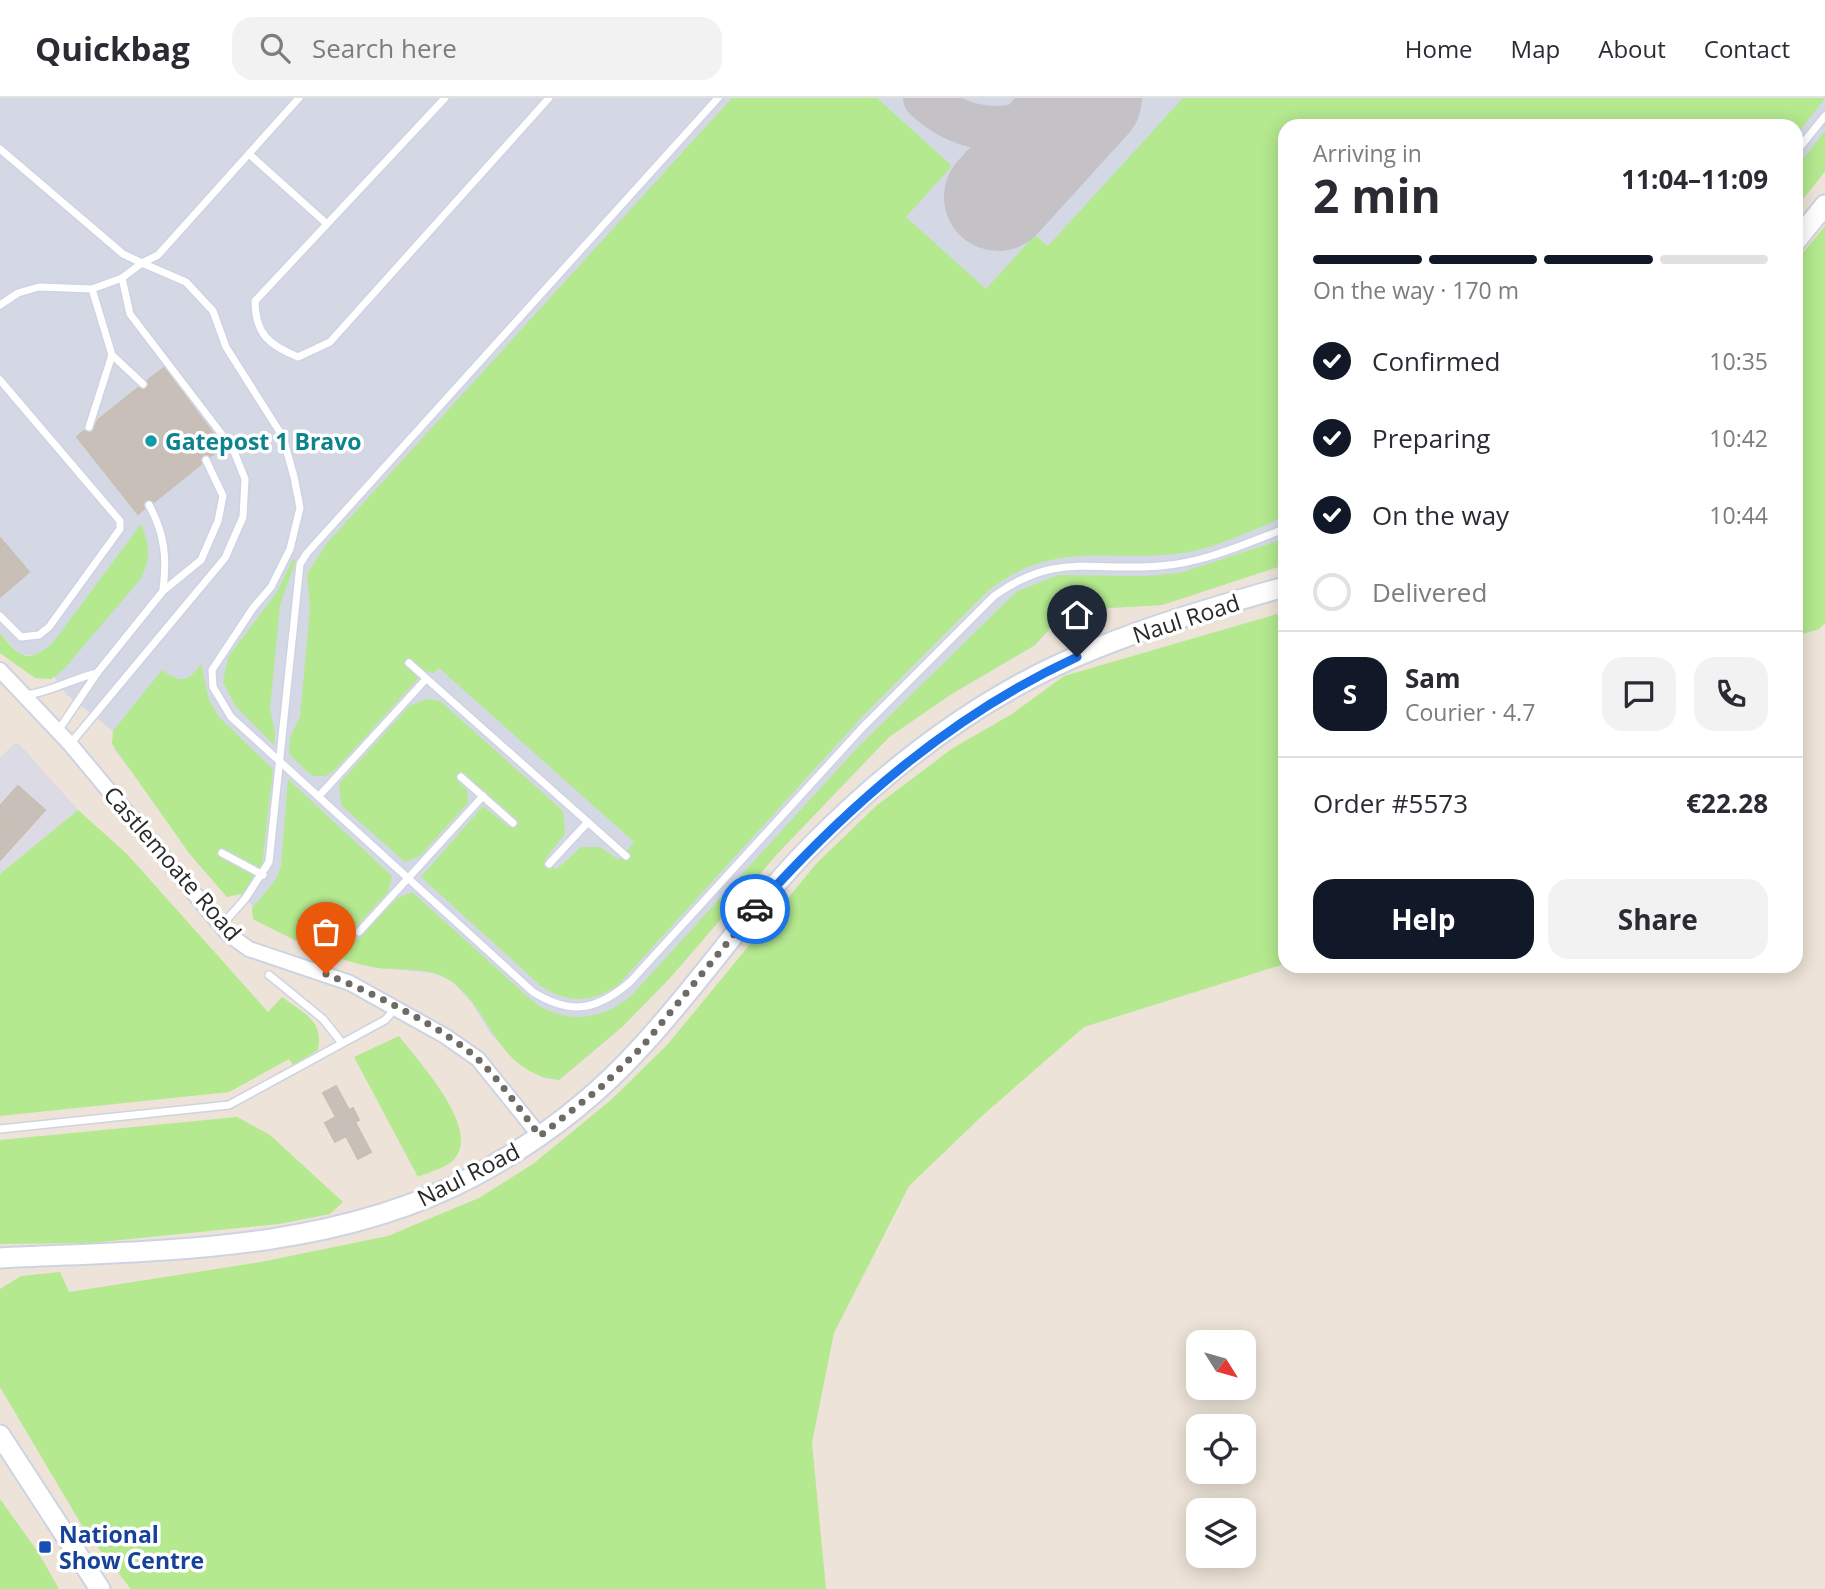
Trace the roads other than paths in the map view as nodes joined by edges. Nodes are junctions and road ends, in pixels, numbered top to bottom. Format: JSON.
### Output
{"nodes":[{"id":1,"x":299,"y":98,"type":"edge"},
{"id":2,"x":445,"y":98,"type":"edge"},
{"id":3,"x":549,"y":98,"type":"edge"},
{"id":4,"x":718,"y":98,"type":"edge"},
{"id":5,"x":1825,"y":116,"type":"edge"},
{"id":6,"x":1803,"y":143,"type":"edge"},
{"id":7,"x":0,"y":149,"type":"edge"},
{"id":8,"x":248,"y":154,"type":"junction"},
{"id":9,"x":1825,"y":205,"type":"edge"},
{"id":10,"x":327,"y":224,"type":"junction"},
{"id":11,"x":1803,"y":232,"type":"edge"},
{"id":12,"x":142,"y":264,"type":"junction"},
{"id":13,"x":122,"y":278,"type":"junction"},
{"id":14,"x":92,"y":289,"type":"junction"},
{"id":15,"x":0,"y":305,"type":"edge"},
{"id":16,"x":112,"y":355,"type":"junction"},
{"id":17,"x":0,"y":380,"type":"edge"},
{"id":18,"x":143,"y":384,"type":"dead end"},
{"id":19,"x":89,"y":427,"type":"dead end"},
{"id":20,"x":206,"y":460,"type":"dead end"},
{"id":21,"x":149,"y":505,"type":"dead end"},
{"id":22,"x":1278,"y":531,"type":"edge"},
{"id":23,"x":1278,"y":589,"type":"edge"},
{"id":24,"x":163,"y":591,"type":"junction"},
{"id":25,"x":0,"y":616,"type":"edge"},
{"id":26,"x":409,"y":663,"type":"dead end"},
{"id":27,"x":0,"y":670,"type":"edge"},
{"id":28,"x":97,"y":673,"type":"junction"},
{"id":29,"x":426,"y":679,"type":"junction"},
{"id":30,"x":25,"y":695,"type":"junction"},
{"id":31,"x":58,"y":731,"type":"junction"},
{"id":32,"x":70,"y":744,"type":"junction"},
{"id":33,"x":278,"y":759,"type":"junction"},
{"id":34,"x":461,"y":777,"type":"dead end"},
{"id":35,"x":319,"y":796,"type":"junction"},
{"id":36,"x":483,"y":796,"type":"junction"},
{"id":37,"x":588,"y":822,"type":"junction"},
{"id":38,"x":513,"y":823,"type":"dead end"},
{"id":39,"x":222,"y":853,"type":"dead end"},
{"id":40,"x":626,"y":856,"type":"dead end"},
{"id":41,"x":549,"y":864,"type":"dead end"},
{"id":42,"x":263,"y":875,"type":"junction"},
{"id":43,"x":409,"y":877,"type":"junction"},
{"id":44,"x":221,"y":926,"type":"junction"},
{"id":45,"x":359,"y":932,"type":"dead end"},
{"id":46,"x":268,"y":975,"type":"dead end"},
{"id":47,"x":396,"y":1008,"type":"junction"},
{"id":48,"x":342,"y":1043,"type":"junction"},
{"id":49,"x":0,"y":1129,"type":"edge"},
{"id":50,"x":540,"y":1136,"type":"junction"},
{"id":51,"x":0,"y":1258,"type":"edge"},
{"id":52,"x":0,"y":1435,"type":"edge"},
{"id":53,"x":100,"y":1589,"type":"edge"}],
"edges":[{"from":1,"to":8,"type":"lane"},
{"from":2,"to":10,"type":"lane"},
{"from":3,"to":10,"type":"lane"},
{"from":4,"to":33,"type":"lane"},
{"from":5,"to":6,"type":"lane"},
{"from":7,"to":12,"type":"lane"},
{"from":8,"to":10,"type":"lane"},
{"from":8,"to":12,"type":"lane"},
{"from":9,"to":11,"type":"street"},
{"from":12,"to":13,"type":"lane"},
{"from":12,"to":33,"type":"lane"},
{"from":13,"to":14,"type":"lane"},
{"from":13,"to":32,"type":"lane"},
{"from":14,"to":15,"type":"lane"},
{"from":14,"to":16,"type":"lane"},
{"from":16,"to":18,"type":"lane"},
{"from":16,"to":19,"type":"lane"},
{"from":17,"to":25,"type":"lane"},
{"from":20,"to":24,"type":"lane"},
{"from":21,"to":24,"type":"lane"},
{"from":22,"to":43,"type":"lane"},
{"from":23,"to":50,"type":"street","name":"Naul Road"},
{"from":24,"to":28,"type":"lane"},
{"from":26,"to":29,"type":"lane"},
{"from":27,"to":30,"type":"street","name":"Castlemoate Road"},
{"from":28,"to":30,"type":"lane"},
{"from":28,"to":31,"type":"lane"},
{"from":29,"to":35,"type":"lane"},
{"from":29,"to":37,"type":"lane"},
{"from":30,"to":31,"type":"street","name":"Castlemoate Road"},
{"from":31,"to":32,"type":"street","name":"Castlemoate Road"},
{"from":32,"to":44,"type":"street","name":"Castlemoate Road"},
{"from":33,"to":35,"type":"lane"},
{"from":33,"to":42,"type":"lane"},
{"from":34,"to":36,"type":"lane"},
{"from":35,"to":43,"type":"lane"},
{"from":36,"to":38,"type":"lane"},
{"from":36,"to":43,"type":"lane"},
{"from":37,"to":40,"type":"lane"},
{"from":37,"to":41,"type":"lane"},
{"from":39,"to":42,"type":"lane"},
{"from":42,"to":44,"type":"lane"},
{"from":43,"to":45,"type":"lane"},
{"from":44,"to":47,"type":"street","name":"Castlemoate Road"},
{"from":46,"to":48,"type":"lane"},
{"from":47,"to":48,"type":"lane"},
{"from":47,"to":50,"type":"street","name":"Castlemoate Road"},
{"from":48,"to":49,"type":"lane"},
{"from":50,"to":51,"type":"street","name":"Naul Road"},
{"from":52,"to":53,"type":"street"}]}
